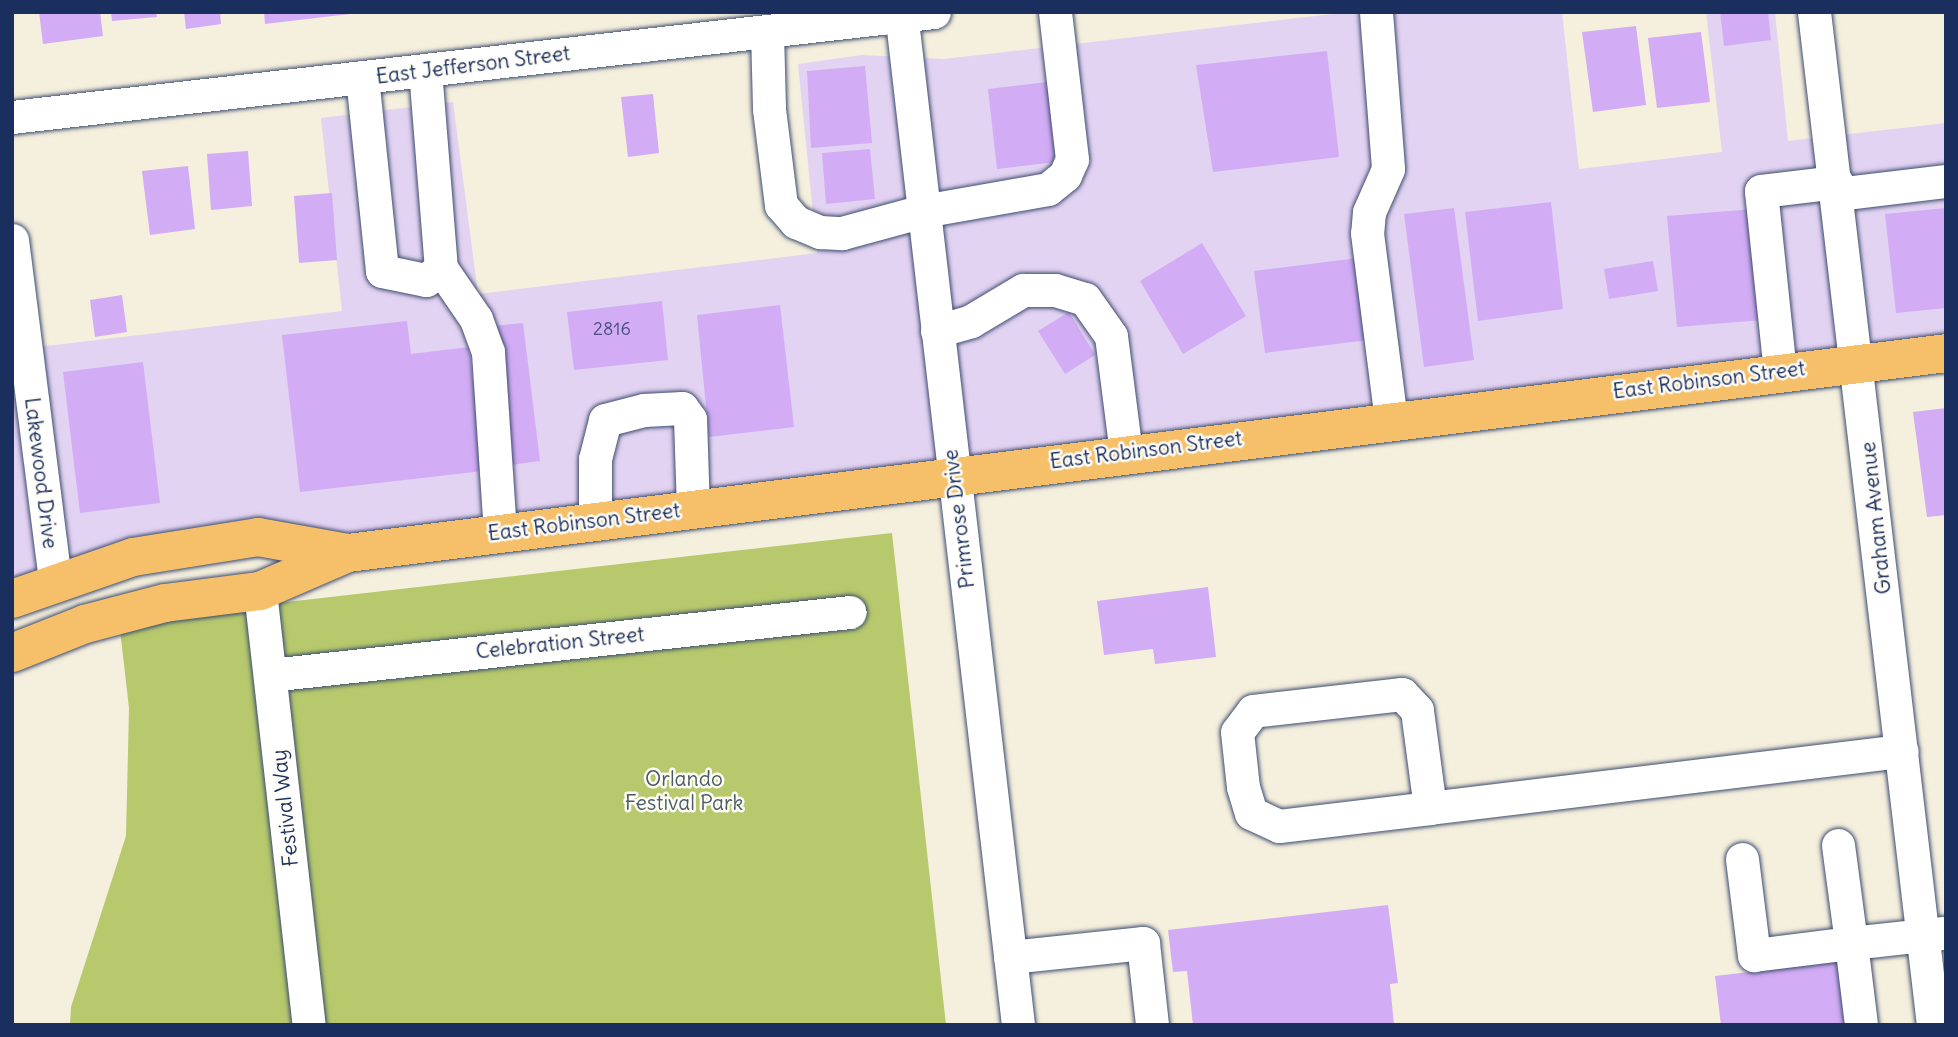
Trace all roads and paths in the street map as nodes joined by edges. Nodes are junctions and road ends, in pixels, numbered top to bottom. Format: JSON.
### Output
{"nodes":[{"id":1,"x":1055,"y":12,"type":"edge"},
{"id":2,"x":1376,"y":12,"type":"edge"},
{"id":3,"x":1814,"y":12,"type":"edge"},
{"id":4,"x":912,"y":13,"type":"edge"},
{"id":5,"x":747,"y":26,"type":"edge"},
{"id":6,"x":425,"y":70,"type":"junction"},
{"id":7,"x":362,"y":77,"type":"junction"},
{"id":8,"x":12,"y":117,"type":"edge"},
{"id":9,"x":1946,"y":181,"type":"edge"},
{"id":10,"x":1836,"y":188,"type":"junction"},
{"id":11,"x":923,"y":211,"type":"junction"},
{"id":12,"x":12,"y":240,"type":"edge"},
{"id":13,"x":441,"y":268,"type":"junction"},
{"id":14,"x":937,"y":331,"type":"junction"},
{"id":15,"x":1946,"y":353,"type":"edge"},
{"id":16,"x":1858,"y":362,"type":"junction"},
{"id":17,"x":1780,"y":372,"type":"junction"},
{"id":18,"x":1391,"y":420,"type":"junction"},
{"id":19,"x":1126,"y":453,"type":"junction"},
{"id":20,"x":953,"y":474,"type":"junction"},
{"id":21,"x":693,"y":508,"type":"junction"},
{"id":22,"x":595,"y":521,"type":"junction"},
{"id":23,"x":500,"y":533,"type":"junction"},
{"id":24,"x":348,"y":553,"type":"junction"},
{"id":25,"x":55,"y":581,"type":"junction"},
{"id":26,"x":261,"y":591,"type":"junction"},
{"id":27,"x":12,"y":599,"type":"edge"},
{"id":28,"x":850,"y":612,"type":"dead end"},
{"id":29,"x":12,"y":653,"type":"edge"},
{"id":30,"x":270,"y":675,"type":"junction"},
{"id":31,"x":1902,"y":751,"type":"junction"},
{"id":32,"x":1430,"y":808,"type":"junction"},
{"id":33,"x":1838,"y":845,"type":"dead end"},
{"id":34,"x":1742,"y":859,"type":"dead end"},
{"id":35,"x":1934,"y":934,"type":"edge"},
{"id":36,"x":1851,"y":943,"type":"junction"},
{"id":37,"x":1010,"y":957,"type":"junction"},
{"id":38,"x":309,"y":1025,"type":"edge"},
{"id":39,"x":1018,"y":1025,"type":"edge"},
{"id":40,"x":1152,"y":1025,"type":"edge"},
{"id":41,"x":1861,"y":1025,"type":"edge"},
{"id":42,"x":1933,"y":1025,"type":"edge"}],
"edges":[{"from":1,"to":11,"type":"street"},
{"from":2,"to":18,"type":"street"},
{"from":3,"to":10,"type":"street","name":"Graham Avenue"},
{"from":4,"to":5,"type":"street","name":"East Jefferson Street"},
{"from":4,"to":11,"type":"street","name":"Primrose Drive"},
{"from":5,"to":6,"type":"street","name":"East Jefferson Street"},
{"from":5,"to":11,"type":"street"},
{"from":6,"to":7,"type":"street","name":"East Jefferson Street"},
{"from":6,"to":13,"type":"street"},
{"from":7,"to":8,"type":"street","name":"East Jefferson Street"},
{"from":7,"to":13,"type":"street"},
{"from":9,"to":10,"type":"street"},
{"from":10,"to":16,"type":"street","name":"Graham Avenue"},
{"from":10,"to":17,"type":"street"},
{"from":11,"to":14,"type":"street","name":"Primrose Drive"},
{"from":12,"to":25,"type":"street","name":"Lakewood Drive"},
{"from":13,"to":23,"type":"street"},
{"from":14,"to":19,"type":"street"},
{"from":14,"to":20,"type":"street","name":"Primrose Drive"},
{"from":15,"to":16,"type":"main road","name":"East Robinson Street"},
{"from":16,"to":17,"type":"main road","name":"East Robinson Street"},
{"from":16,"to":31,"type":"street","name":"Graham Avenue"},
{"from":17,"to":18,"type":"main road","name":"East Robinson Street"},
{"from":18,"to":19,"type":"main road","name":"East Robinson Street"},
{"from":19,"to":20,"type":"main road","name":"East Robinson Street"},
{"from":20,"to":21,"type":"main road","name":"East Robinson Street"},
{"from":20,"to":37,"type":"street","name":"Primrose Drive"},
{"from":21,"to":22,"type":"main road","name":"East Robinson Street"},
{"from":21,"to":22,"type":"street"},
{"from":22,"to":23,"type":"main road","name":"East Robinson Street"},
{"from":23,"to":24,"type":"main road","name":"East Robinson Street"},
{"from":24,"to":25,"type":"main road","name":"East Robinson Street"},
{"from":24,"to":26,"type":"main road","name":"East Robinson Street"},
{"from":25,"to":27,"type":"main road","name":"East Robinson Street"},
{"from":26,"to":29,"type":"main road","name":"East Robinson Street"},
{"from":26,"to":30,"type":"street","name":"Festival Way"},
{"from":28,"to":30,"type":"street","name":"Celebration Street"},
{"from":30,"to":38,"type":"street","name":"Festival Way"},
{"from":31,"to":32,"type":"street"},
{"from":31,"to":35,"type":"street","name":"Graham Avenue"},
{"from":32,"to":32,"type":"street"},
{"from":33,"to":36,"type":"street"},
{"from":34,"to":36,"type":"street"},
{"from":35,"to":36,"type":"street"},
{"from":35,"to":42,"type":"street","name":"Graham Avenue"},
{"from":36,"to":41,"type":"street"},
{"from":37,"to":39,"type":"street","name":"Primrose Drive"},
{"from":37,"to":40,"type":"street"}]}
